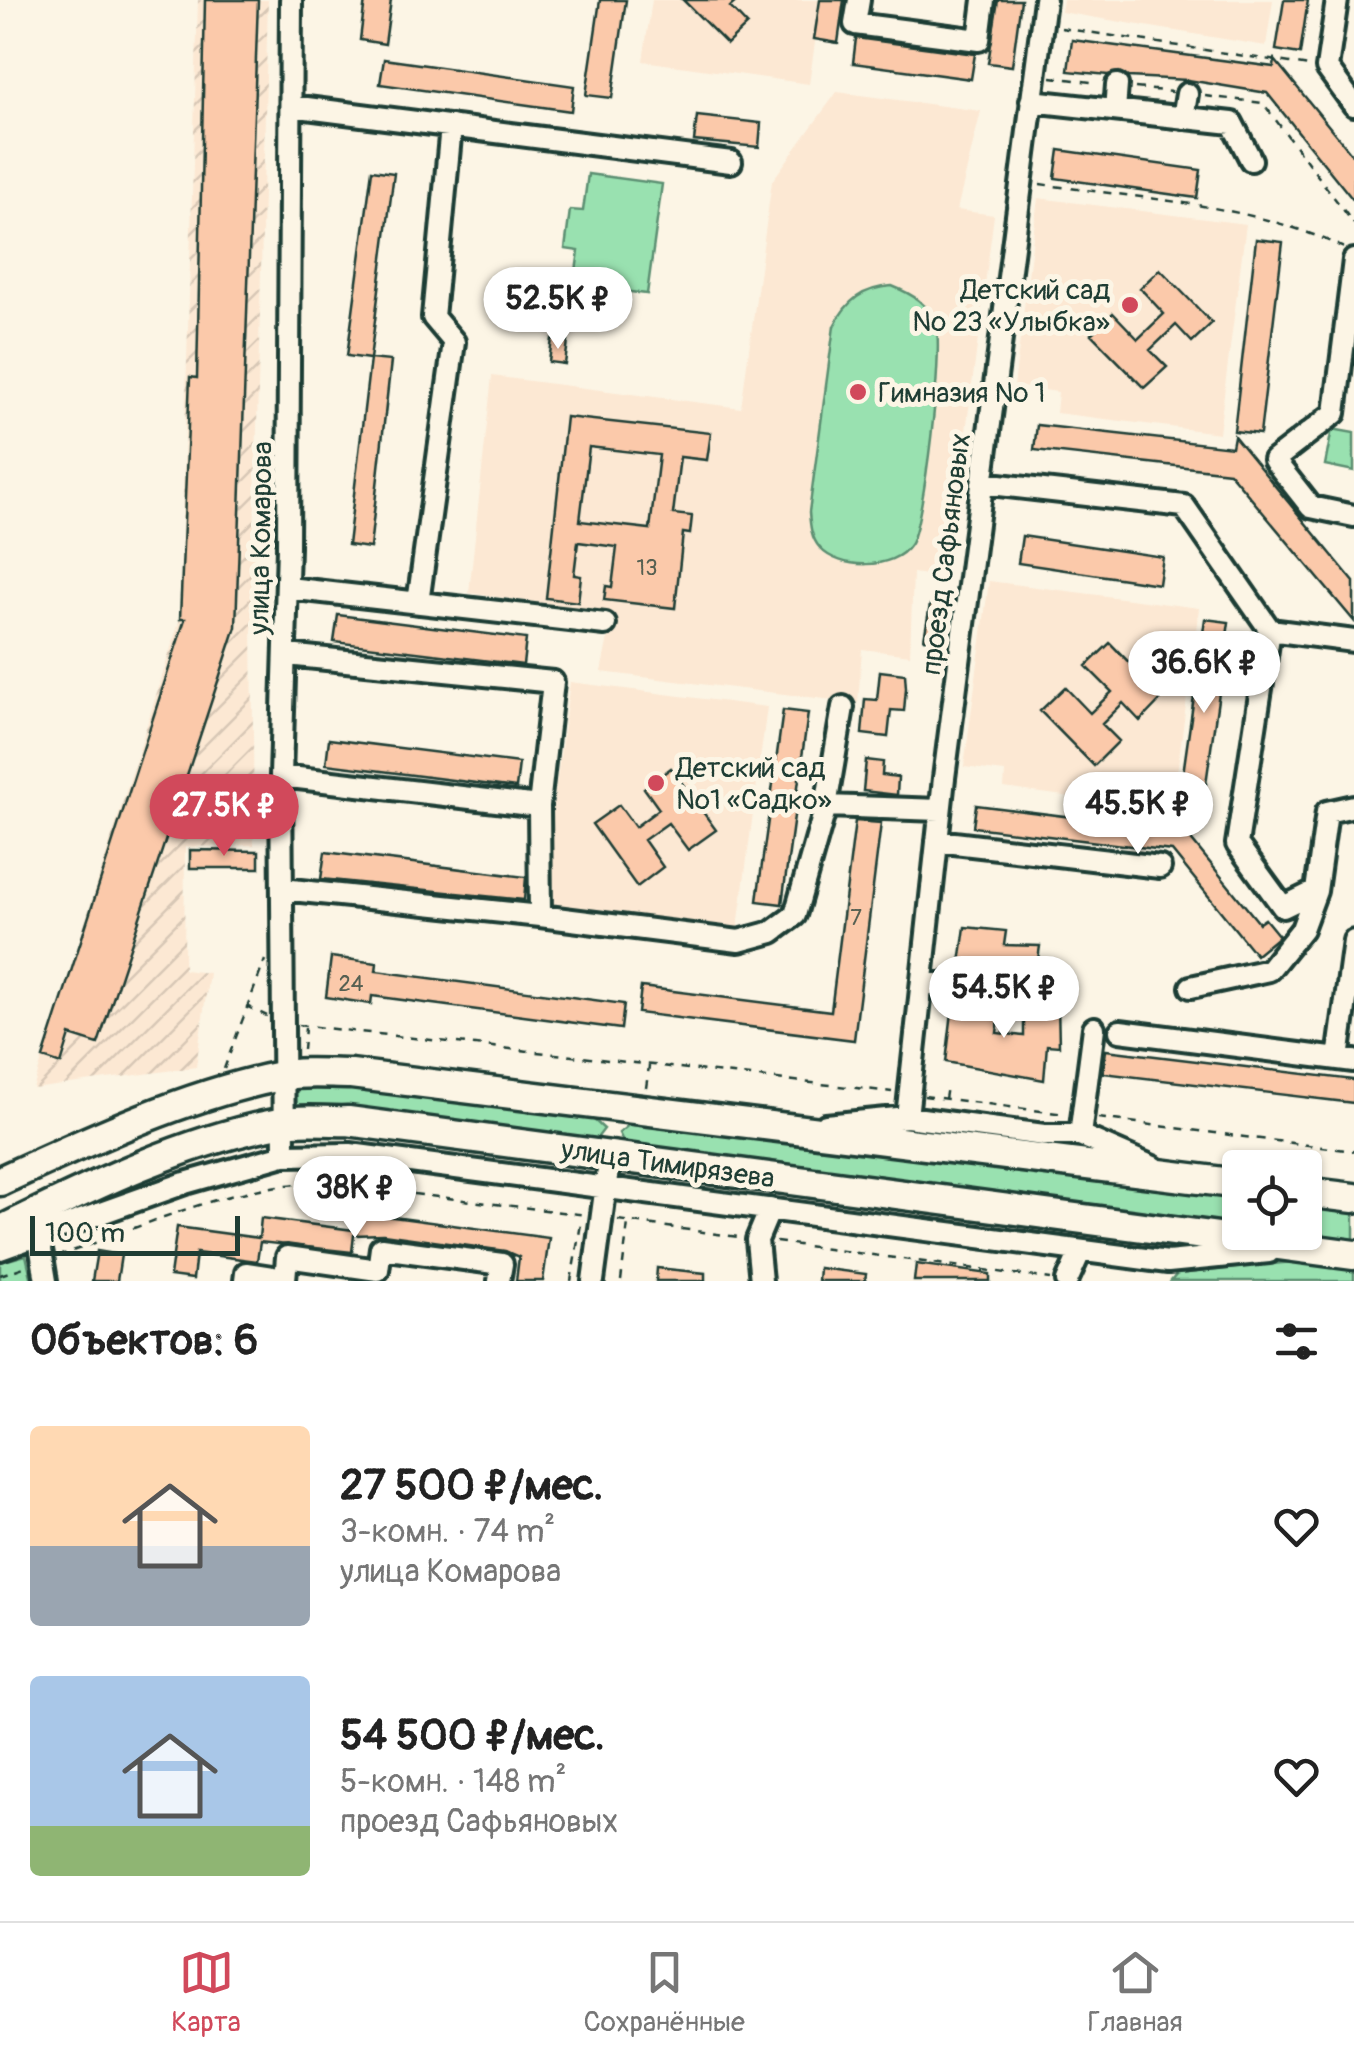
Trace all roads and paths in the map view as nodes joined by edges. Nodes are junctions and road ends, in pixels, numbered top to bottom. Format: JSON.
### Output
{"nodes":[{"id":1,"x":292,"y":0,"type":"edge"},
{"id":2,"x":859,"y":0,"type":"edge"},
{"id":3,"x":984,"y":0,"type":"edge"},
{"id":4,"x":1046,"y":0,"type":"edge"},
{"id":5,"x":1337,"y":0,"type":"edge"},
{"id":6,"x":1042,"y":25,"type":"junction"},
{"id":7,"x":1327,"y":68,"type":"junction"},
{"id":8,"x":1117,"y":86,"type":"dead end"},
{"id":9,"x":1187,"y":94,"type":"dead end"},
{"id":10,"x":1031,"y":101,"type":"junction"},
{"id":11,"x":1354,"y":105,"type":"edge"},
{"id":12,"x":290,"y":106,"type":"junction"},
{"id":13,"x":1115,"y":110,"type":"junction"},
{"id":14,"x":1183,"y":118,"type":"junction"},
{"id":15,"x":451,"y":126,"type":"junction"},
{"id":16,"x":1251,"y":160,"type":"dead end"},
{"id":17,"x":731,"y":162,"type":"dead end"},
{"id":18,"x":1023,"y":181,"type":"junction"},
{"id":19,"x":1354,"y":256,"type":"edge"},
{"id":20,"x":982,"y":483,"type":"junction"},
{"id":21,"x":1354,"y":516,"type":"edge"},
{"id":22,"x":288,"y":588,"type":"junction"},
{"id":23,"x":418,"y":602,"type":"junction"},
{"id":24,"x":605,"y":624,"type":"dead end"},
{"id":25,"x":1270,"y":630,"type":"junction"},
{"id":26,"x":1354,"y":640,"type":"edge"},
{"id":27,"x":286,"y":655,"type":"junction"},
{"id":28,"x":842,"y":707,"type":"dead end"},
{"id":29,"x":280,"y":776,"type":"junction"},
{"id":30,"x":539,"y":806,"type":"junction"},
{"id":31,"x":826,"y":806,"type":"junction"},
{"id":32,"x":1354,"y":806,"type":"edge"},
{"id":33,"x":940,"y":810,"type":"junction"},
{"id":34,"x":937,"y":841,"type":"junction"},
{"id":35,"x":1160,"y":868,"type":"dead end"},
{"id":36,"x":282,"y":890,"type":"junction"},
{"id":37,"x":1316,"y":890,"type":"junction"},
{"id":38,"x":540,"y":916,"type":"junction"},
{"id":39,"x":1354,"y":940,"type":"edge"},
{"id":40,"x":922,"y":982,"type":"junction"},
{"id":41,"x":1192,"y":986,"type":"dead end"},
{"id":42,"x":1011,"y":992,"type":"dead end"},
{"id":43,"x":246,"y":1006,"type":"dead end"},
{"id":44,"x":282,"y":1023,"type":"junction"},
{"id":45,"x":1094,"y":1028,"type":"dead end"},
{"id":46,"x":1120,"y":1031,"type":"dead end"},
{"id":47,"x":1346,"y":1060,"type":"edge"},
{"id":48,"x":282,"y":1076,"type":"junction"},
{"id":49,"x":947,"y":1086,"type":"dead end"},
{"id":50,"x":909,"y":1094,"type":"junction"},
{"id":51,"x":945,"y":1100,"type":"junction"},
{"id":52,"x":614,"y":1108,"type":"junction"},
{"id":53,"x":906,"y":1116,"type":"junction"},
{"id":54,"x":282,"y":1122,"type":"junction"},
{"id":55,"x":1081,"y":1125,"type":"junction"},
{"id":56,"x":786,"y":1129,"type":"junction"},
{"id":57,"x":1354,"y":1151,"type":"edge"},
{"id":58,"x":610,"y":1154,"type":"junction"},
{"id":59,"x":284,"y":1155,"type":"junction"},
{"id":60,"x":1173,"y":1176,"type":"junction"},
{"id":61,"x":0,"y":1181,"type":"edge"},
{"id":62,"x":1222,"y":1182,"type":"edge"},
{"id":63,"x":606,"y":1186,"type":"junction"},
{"id":64,"x":1322,"y":1194,"type":"edge"},
{"id":65,"x":1354,"y":1198,"type":"edge"},
{"id":66,"x":770,"y":1209,"type":"junction"},
{"id":67,"x":592,"y":1214,"type":"junction"},
{"id":68,"x":628,"y":1223,"type":"junction"},
{"id":69,"x":0,"y":1232,"type":"edge"},
{"id":70,"x":1222,"y":1237,"type":"edge"},
{"id":71,"x":39,"y":1238,"type":"junction"},
{"id":72,"x":757,"y":1240,"type":"junction"},
{"id":73,"x":0,"y":1249,"type":"edge"},
{"id":74,"x":1294,"y":1250,"type":"edge"},
{"id":75,"x":1320,"y":1250,"type":"edge"},
{"id":76,"x":1080,"y":1252,"type":"junction"},
{"id":77,"x":1354,"y":1255,"type":"edge"},
{"id":78,"x":45,"y":1271,"type":"edge"},
{"id":79,"x":1165,"y":1272,"type":"edge"},
{"id":80,"x":0,"y":1276,"type":"edge"},
{"id":81,"x":377,"y":1276,"type":"edge"},
{"id":82,"x":245,"y":1281,"type":"edge"},
{"id":83,"x":500,"y":1281,"type":"edge"},
{"id":84,"x":571,"y":1281,"type":"edge"},
{"id":85,"x":593,"y":1281,"type":"edge"},
{"id":86,"x":621,"y":1281,"type":"edge"},
{"id":87,"x":760,"y":1281,"type":"edge"},
{"id":88,"x":1067,"y":1281,"type":"edge"}],
"edges":[{"from":1,"to":12,"type":"street","name":"улица Комарова"},
{"from":2,"to":3,"type":"street"},
{"from":4,"to":6,"type":"street","name":"проезд Сафьяновых"},
{"from":5,"to":7,"type":"street"},
{"from":6,"to":7,"type":"path"},
{"from":6,"to":10,"type":"street","name":"проезд Сафьяновых"},
{"from":7,"to":11,"type":"street"},
{"from":8,"to":13,"type":"street"},
{"from":9,"to":14,"type":"street"},
{"from":10,"to":13,"type":"street"},
{"from":10,"to":18,"type":"street","name":"проезд Сафьяновых"},
{"from":12,"to":15,"type":"street"},
{"from":12,"to":22,"type":"street","name":"улица Комарова"},
{"from":13,"to":14,"type":"street"},
{"from":14,"to":16,"type":"street"},
{"from":15,"to":17,"type":"street"},
{"from":15,"to":23,"type":"street"},
{"from":18,"to":19,"type":"path"},
{"from":18,"to":20,"type":"street","name":"проезд Сафьяновых"},
{"from":19,"to":21,"type":"street"},
{"from":20,"to":25,"type":"street"},
{"from":20,"to":33,"type":"street","name":"проезд Сафьяновых"},
{"from":22,"to":23,"type":"street"},
{"from":22,"to":27,"type":"street","name":"улица Комарова"},
{"from":23,"to":24,"type":"street"},
{"from":25,"to":26,"type":"street"},
{"from":25,"to":37,"type":"street"},
{"from":27,"to":29,"type":"street","name":"улица Комарова"},
{"from":27,"to":30,"type":"street"},
{"from":28,"to":31,"type":"street"},
{"from":29,"to":30,"type":"street"},
{"from":29,"to":36,"type":"street","name":"улица Комарова"},
{"from":30,"to":38,"type":"street"},
{"from":31,"to":33,"type":"street"},
{"from":31,"to":38,"type":"street"},
{"from":32,"to":37,"type":"street"},
{"from":33,"to":34,"type":"street","name":"проезд Сафьяновых"},
{"from":34,"to":35,"type":"street"},
{"from":34,"to":40,"type":"street","name":"проезд Сафьяновых"},
{"from":36,"to":38,"type":"street"},
{"from":36,"to":44,"type":"street","name":"улица Комарова"},
{"from":37,"to":41,"type":"street"},
{"from":39,"to":47,"type":"street"},
{"from":40,"to":42,"type":"street"},
{"from":40,"to":50,"type":"street","name":"проезд Сафьяновых"},
{"from":43,"to":44,"type":"path"},
{"from":44,"to":48,"type":"street","name":"улица Комарова"},
{"from":44,"to":50,"type":"path"},
{"from":45,"to":55,"type":"street"},
{"from":46,"to":47,"type":"street"},
{"from":48,"to":52,"type":"main road","name":"улица Тимирязева"},
{"from":48,"to":54,"type":"street","name":"улица Комарова"},
{"from":48,"to":61,"type":"main road","name":"улица Тимирязева"},
{"from":49,"to":51,"type":"path"},
{"from":50,"to":51,"type":"path"},
{"from":50,"to":53,"type":"street","name":"проезд Сафьяновых"},
{"from":51,"to":55,"type":"path"},
{"from":52,"to":56,"type":"main road","name":"улица Тимирязева"},
{"from":52,"to":58,"type":"main road"},
{"from":53,"to":55,"type":"street"},
{"from":53,"to":56,"type":"street"},
{"from":54,"to":58,"type":"main road","name":"улица Тимирязева"},
{"from":54,"to":59,"type":"street","name":"улица Комарова"},
{"from":54,"to":69,"type":"main road","name":"улица Тимирязева"},
{"from":55,"to":57,"type":"path"},
{"from":55,"to":60,"type":"street"},
{"from":56,"to":60,"type":"main road","name":"улица Тимирязева"},
{"from":58,"to":63,"type":"street"},
{"from":58,"to":70,"type":"main road","name":"улица Тимирязева"},
{"from":59,"to":63,"type":"street"},
{"from":59,"to":71,"type":"street"},
{"from":60,"to":62,"type":"main road","name":"улица Тимирязева"},
{"from":63,"to":66,"type":"street"},
{"from":63,"to":67,"type":"street"},
{"from":64,"to":65,"type":"main road"},
{"from":66,"to":72,"type":"street"},
{"from":66,"to":76,"type":"street"},
{"from":67,"to":68,"type":"path"},
{"from":67,"to":78,"type":"path"},
{"from":67,"to":84,"type":"path"},
{"from":67,"to":85,"type":"street"},
{"from":68,"to":72,"type":"path"},
{"from":68,"to":86,"type":"path"},
{"from":71,"to":73,"type":"street"},
{"from":71,"to":78,"type":"street"},
{"from":72,"to":87,"type":"street"},
{"from":72,"to":88,"type":"path"},
{"from":74,"to":79,"type":"street"},
{"from":75,"to":77,"type":"main road","name":"улица Тимирязева"},
{"from":76,"to":79,"type":"street"},
{"from":76,"to":88,"type":"street"},
{"from":78,"to":80,"type":"path"},
{"from":81,"to":82,"type":"street"},
{"from":81,"to":83,"type":"street"}]}
